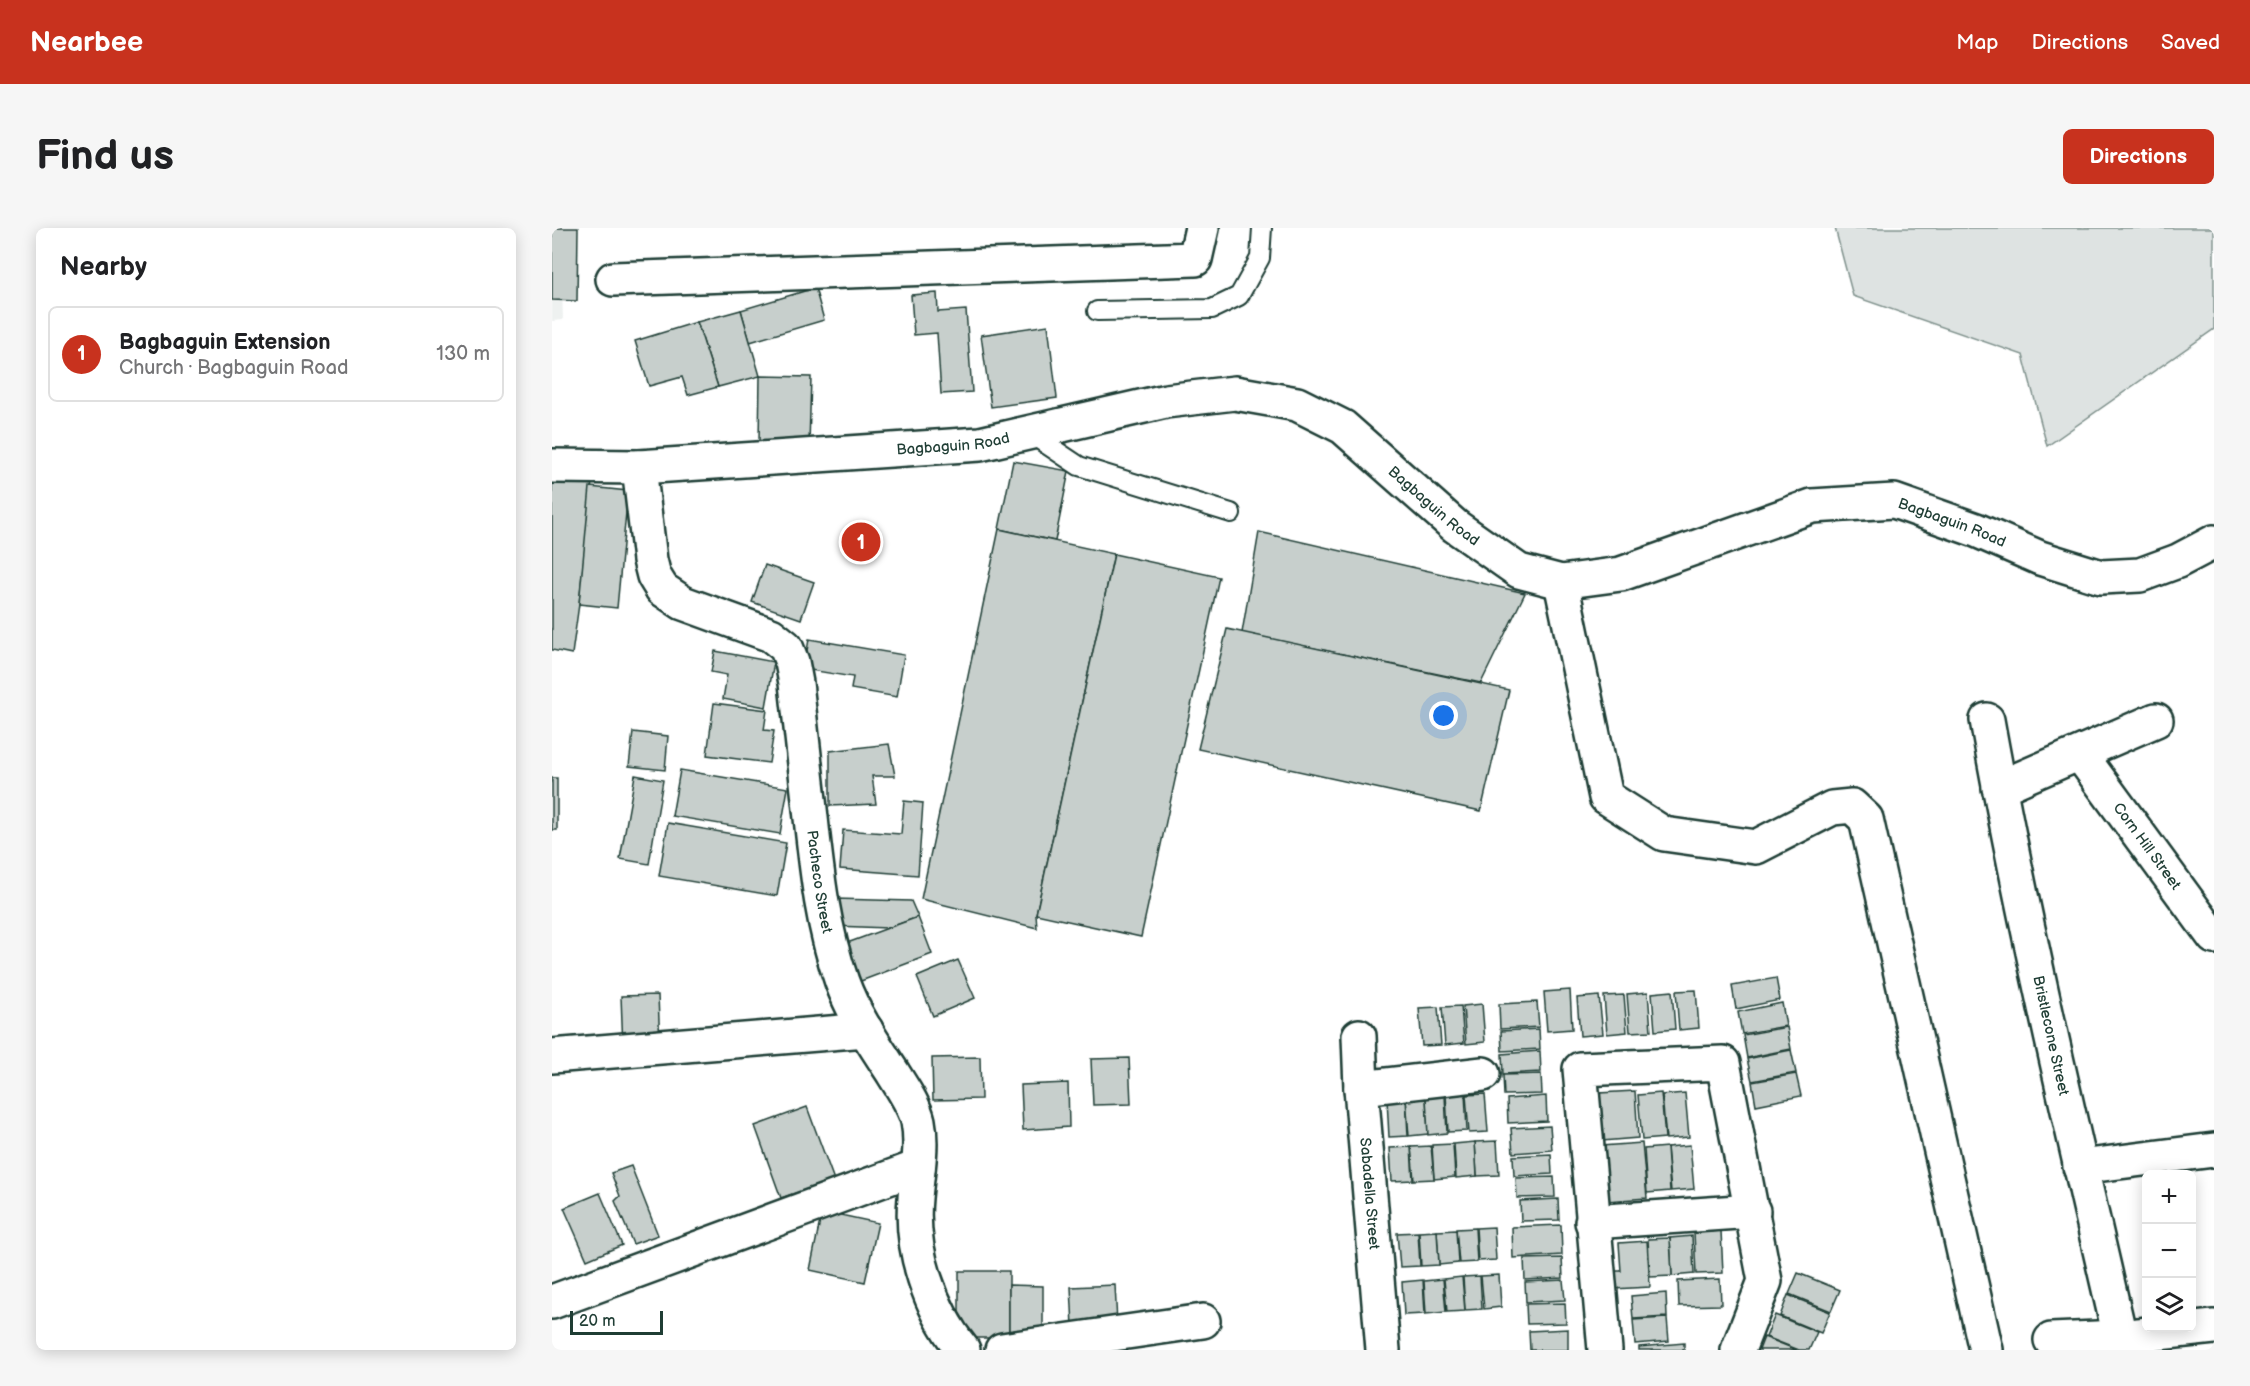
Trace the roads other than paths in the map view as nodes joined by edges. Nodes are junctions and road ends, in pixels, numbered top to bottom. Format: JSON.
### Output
{"nodes":[{"id":1,"x":1202,"y":228,"type":"edge"},
{"id":2,"x":1262,"y":228,"type":"edge"},
{"id":3,"x":613,"y":279,"type":"dead end"},
{"id":4,"x":1098,"y":311,"type":"dead end"},
{"id":5,"x":1027,"y":432,"type":"junction"},
{"id":6,"x":552,"y":466,"type":"edge"},
{"id":7,"x":639,"y":467,"type":"junction"},
{"id":8,"x":1231,"y":513,"type":"dead end"},
{"id":9,"x":2214,"y":542,"type":"edge"},
{"id":10,"x":1561,"y":582,"type":"junction"},
{"id":11,"x":1987,"y":720,"type":"dead end"},
{"id":12,"x":2156,"y":720,"type":"dead end"},
{"id":13,"x":2080,"y":754,"type":"junction"},
{"id":14,"x":1999,"y":788,"type":"junction"},
{"id":15,"x":2214,"y":937,"type":"edge"},
{"id":16,"x":866,"y":1030,"type":"junction"},
{"id":17,"x":1359,"y":1036,"type":"dead end"},
{"id":18,"x":552,"y":1056,"type":"edge"},
{"id":19,"x":1484,"y":1074,"type":"dead end"},
{"id":20,"x":1361,"y":1088,"type":"junction"},
{"id":21,"x":2214,"y":1150,"type":"edge"},
{"id":22,"x":918,"y":1167,"type":"junction"},
{"id":23,"x":2080,"y":1167,"type":"junction"},
{"id":24,"x":1753,"y":1211,"type":"junction"},
{"id":25,"x":1592,"y":1222,"type":"junction"},
{"id":26,"x":552,"y":1302,"type":"edge"},
{"id":27,"x":1203,"y":1321,"type":"dead end"},
{"id":28,"x":2214,"y":1327,"type":"edge"},
{"id":29,"x":2051,"y":1340,"type":"dead end"},
{"id":30,"x":2122,"y":1344,"type":"edge"},
{"id":31,"x":963,"y":1350,"type":"edge"},
{"id":32,"x":1002,"y":1350,"type":"edge"},
{"id":33,"x":1383,"y":1350,"type":"edge"},
{"id":34,"x":1605,"y":1350,"type":"edge"},
{"id":35,"x":1738,"y":1350,"type":"edge"},
{"id":36,"x":1986,"y":1350,"type":"edge"}],
"edges":[{"from":1,"to":3,"type":"street"},
{"from":2,"to":4,"type":"lane"},
{"from":5,"to":7,"type":"street","name":"Bagbaguin Road"},
{"from":5,"to":8,"type":"lane"},
{"from":5,"to":10,"type":"street","name":"Bagbaguin Road"},
{"from":6,"to":7,"type":"street","name":"Bagbaguin Road"},
{"from":7,"to":16,"type":"street","name":"Pacheco Street"},
{"from":9,"to":10,"type":"street","name":"Bagbaguin Road"},
{"from":10,"to":36,"type":"street"},
{"from":11,"to":14,"type":"street","name":"Bristlecone Street"},
{"from":12,"to":13,"type":"street"},
{"from":13,"to":14,"type":"street"},
{"from":13,"to":15,"type":"street","name":"Corn Hill Street"},
{"from":14,"to":23,"type":"street","name":"Bristlecone Street"},
{"from":16,"to":18,"type":"street"},
{"from":16,"to":22,"type":"street","name":"Pacheco Street"},
{"from":17,"to":20,"type":"street","name":"Sabadella Street"},
{"from":19,"to":20,"type":"street"},
{"from":20,"to":33,"type":"street","name":"Sabadella Street"},
{"from":21,"to":23,"type":"street"},
{"from":22,"to":26,"type":"street"},
{"from":22,"to":31,"type":"street","name":"Pacheco Street"},
{"from":23,"to":30,"type":"street","name":"Bristlecone Street"},
{"from":24,"to":25,"type":"street"},
{"from":24,"to":25,"type":"street"},
{"from":24,"to":35,"type":"street"},
{"from":25,"to":34,"type":"street"},
{"from":27,"to":32,"type":"street"},
{"from":28,"to":30,"type":"street"},
{"from":29,"to":30,"type":"street"}]}
